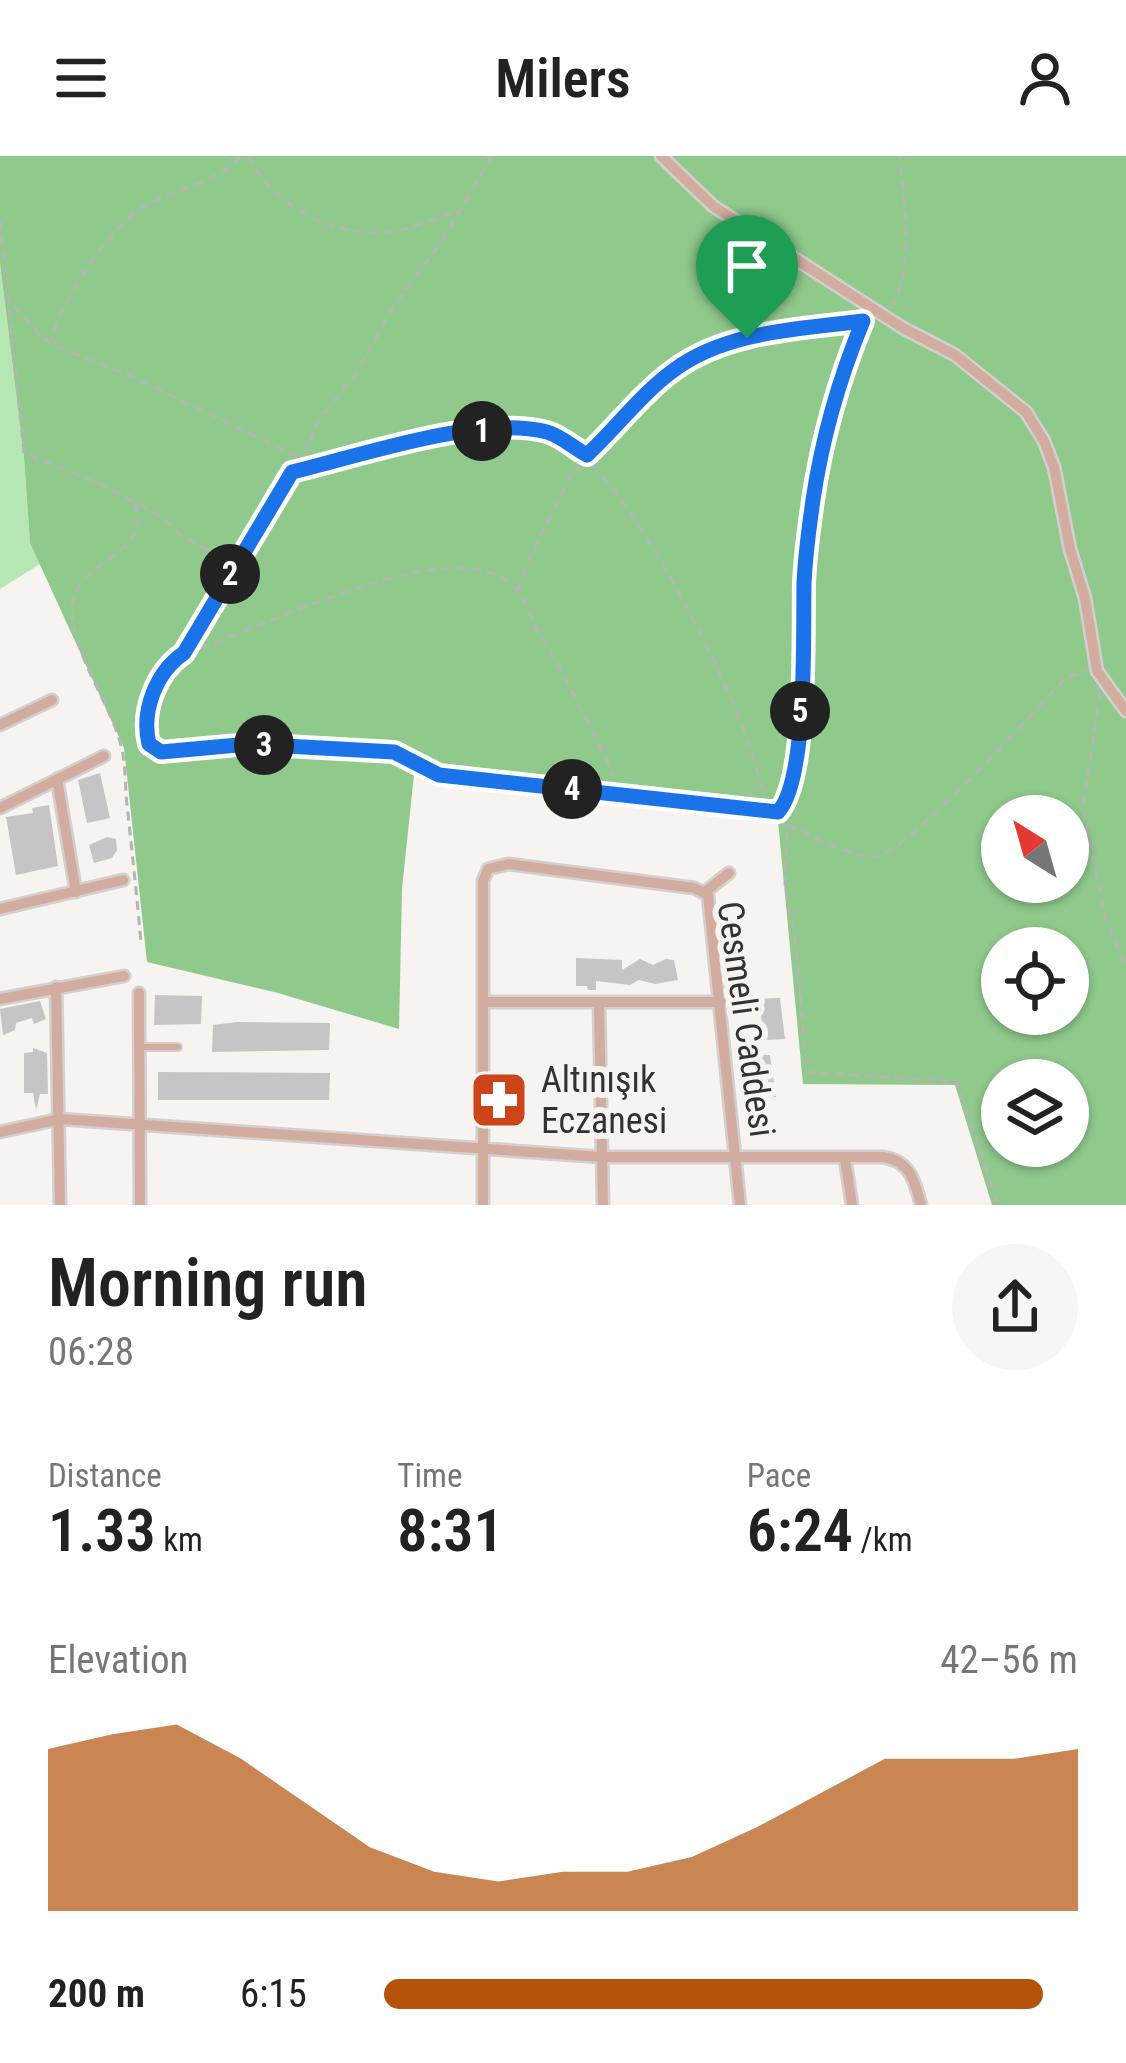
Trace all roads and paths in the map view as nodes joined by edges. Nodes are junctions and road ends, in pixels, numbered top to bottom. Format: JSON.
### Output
{"nodes":[{"id":1,"x":245,"y":156,"type":"edge"},
{"id":2,"x":492,"y":156,"type":"edge"},
{"id":3,"x":661,"y":156,"type":"edge"},
{"id":4,"x":900,"y":156,"type":"edge"},
{"id":5,"x":459,"y":211,"type":"junction"},
{"id":6,"x":0,"y":220,"type":"edge"},
{"id":7,"x":11,"y":303,"type":"junction"},
{"id":8,"x":885,"y":314,"type":"junction"},
{"id":9,"x":863,"y":321,"type":"junction"},
{"id":10,"x":57,"y":347,"type":"junction"},
{"id":11,"x":587,"y":455,"type":"junction"},
{"id":12,"x":302,"y":458,"type":"junction"},
{"id":13,"x":292,"y":472,"type":"junction"},
{"id":14,"x":135,"y":503,"type":"junction"},
{"id":15,"x":235,"y":566,"type":"junction"},
{"id":16,"x":518,"y":591,"type":"junction"},
{"id":17,"x":184,"y":653,"type":"junction"},
{"id":18,"x":1099,"y":675,"type":"junction"},
{"id":19,"x":52,"y":700,"type":"dead end"},
{"id":20,"x":1126,"y":711,"type":"edge"},
{"id":21,"x":0,"y":725,"type":"edge"},
{"id":22,"x":104,"y":756,"type":"dead end"},
{"id":23,"x":57,"y":778,"type":"junction"},
{"id":24,"x":623,"y":795,"type":"junction"},
{"id":25,"x":0,"y":808,"type":"edge"},
{"id":26,"x":769,"y":811,"type":"junction"},
{"id":27,"x":778,"y":812,"type":"junction"},
{"id":28,"x":786,"y":824,"type":"junction"},
{"id":29,"x":729,"y":873,"type":"dead end"},
{"id":30,"x":123,"y":880,"type":"dead end"},
{"id":31,"x":76,"y":892,"type":"junction"},
{"id":32,"x":704,"y":892,"type":"junction"},
{"id":33,"x":0,"y":909,"type":"edge"},
{"id":34,"x":141,"y":943,"type":"dead end"},
{"id":35,"x":1126,"y":968,"type":"edge"},
{"id":36,"x":124,"y":976,"type":"dead end"},
{"id":37,"x":56,"y":987,"type":"junction"},
{"id":38,"x":139,"y":993,"type":"dead end"},
{"id":39,"x":1,"y":995,"type":"edge"},
{"id":40,"x":483,"y":1002,"type":"junction"},
{"id":41,"x":721,"y":1002,"type":"junction"},
{"id":42,"x":599,"y":1004,"type":"junction"},
{"id":43,"x":140,"y":1047,"type":"junction"},
{"id":44,"x":178,"y":1047,"type":"dead end"},
{"id":45,"x":60,"y":1119,"type":"junction"},
{"id":46,"x":141,"y":1124,"type":"junction"},
{"id":47,"x":0,"y":1132,"type":"edge"},
{"id":48,"x":484,"y":1151,"type":"junction"},
{"id":49,"x":602,"y":1157,"type":"junction"},
{"id":50,"x":845,"y":1159,"type":"junction"},
{"id":51,"x":736,"y":1160,"type":"junction"},
{"id":52,"x":60,"y":1205,"type":"edge"},
{"id":53,"x":140,"y":1205,"type":"edge"},
{"id":54,"x":483,"y":1205,"type":"edge"},
{"id":55,"x":602,"y":1205,"type":"edge"},
{"id":56,"x":740,"y":1205,"type":"edge"},
{"id":57,"x":852,"y":1205,"type":"edge"},
{"id":58,"x":922,"y":1205,"type":"edge"},
{"id":59,"x":998,"y":1205,"type":"edge"}],
"edges":[{"from":1,"to":5,"type":"path"},
{"from":1,"to":10,"type":"path"},
{"from":2,"to":5,"type":"path"},
{"from":3,"to":8,"type":"street"},
{"from":4,"to":8,"type":"path"},
{"from":5,"to":12,"type":"path"},
{"from":6,"to":7,"type":"path"},
{"from":7,"to":10,"type":"path"},
{"from":7,"to":14,"type":"path"},
{"from":8,"to":9,"type":"path"},
{"from":8,"to":18,"type":"street"},
{"from":9,"to":11,"type":"path"},
{"from":9,"to":27,"type":"path"},
{"from":10,"to":12,"type":"path"},
{"from":11,"to":13,"type":"path"},
{"from":11,"to":16,"type":"path"},
{"from":11,"to":26,"type":"path"},
{"from":12,"to":13,"type":"path"},
{"from":13,"to":15,"type":"path"},
{"from":14,"to":15,"type":"path"},
{"from":14,"to":34,"type":"path"},
{"from":15,"to":17,"type":"path"},
{"from":16,"to":17,"type":"path"},
{"from":16,"to":24,"type":"path"},
{"from":17,"to":24,"type":"path"},
{"from":18,"to":20,"type":"street"},
{"from":18,"to":28,"type":"path"},
{"from":18,"to":35,"type":"path"},
{"from":19,"to":21,"type":"street"},
{"from":22,"to":23,"type":"street"},
{"from":23,"to":25,"type":"street"},
{"from":23,"to":31,"type":"street"},
{"from":24,"to":26,"type":"path"},
{"from":26,"to":27,"type":"path"},
{"from":27,"to":28,"type":"path"},
{"from":28,"to":59,"type":"path"},
{"from":29,"to":32,"type":"street"},
{"from":30,"to":31,"type":"street"},
{"from":31,"to":33,"type":"street"},
{"from":32,"to":40,"type":"street","name":"Cesmeli Caddesi"},
{"from":32,"to":41,"type":"street","name":"Cesmeli Caddesi"},
{"from":36,"to":37,"type":"street"},
{"from":37,"to":39,"type":"street"},
{"from":37,"to":45,"type":"street"},
{"from":38,"to":43,"type":"street"},
{"from":40,"to":42,"type":"street"},
{"from":40,"to":48,"type":"street","name":"Cesmeli Caddesi"},
{"from":41,"to":42,"type":"street"},
{"from":41,"to":51,"type":"street","name":"Cesmeli Caddesi"},
{"from":42,"to":49,"type":"street"},
{"from":43,"to":44,"type":"lane"},
{"from":43,"to":46,"type":"street"},
{"from":45,"to":46,"type":"street"},
{"from":45,"to":47,"type":"street"},
{"from":45,"to":52,"type":"street"},
{"from":46,"to":48,"type":"street"},
{"from":46,"to":53,"type":"street"},
{"from":48,"to":49,"type":"street"},
{"from":48,"to":54,"type":"street","name":"Cesmeli Caddesi"},
{"from":49,"to":51,"type":"street"},
{"from":49,"to":55,"type":"street"},
{"from":50,"to":51,"type":"street"},
{"from":50,"to":57,"type":"street"},
{"from":50,"to":58,"type":"street"},
{"from":51,"to":56,"type":"street","name":"Cesmeli Caddesi"}]}
